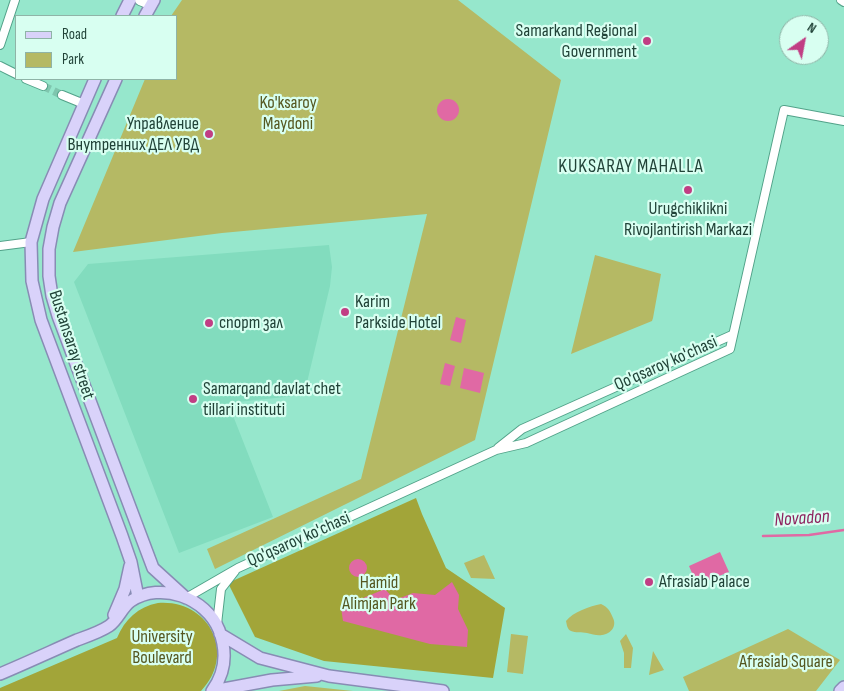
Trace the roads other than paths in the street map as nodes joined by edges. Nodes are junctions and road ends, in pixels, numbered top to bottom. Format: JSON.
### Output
{"nodes":[{"id":1,"x":15,"y":0,"type":"edge"},
{"id":2,"x":130,"y":0,"type":"edge"},
{"id":3,"x":148,"y":1,"type":"edge"},
{"id":4,"x":122,"y":15,"type":"edge"},
{"id":5,"x":145,"y":15,"type":"edge"},
{"id":6,"x":0,"y":45,"type":"edge"},
{"id":7,"x":0,"y":66,"type":"edge"},
{"id":8,"x":15,"y":74,"type":"edge"},
{"id":9,"x":28,"y":80,"type":"edge"},
{"id":10,"x":95,"y":80,"type":"edge"},
{"id":11,"x":116,"y":80,"type":"edge"},
{"id":12,"x":43,"y":86,"type":"tunnel mouth"},
{"id":13,"x":62,"y":95,"type":"tunnel mouth"},
{"id":14,"x":84,"y":104,"type":"junction"},
{"id":15,"x":844,"y":121,"type":"edge"},
{"id":16,"x":31,"y":242,"type":"junction"},
{"id":17,"x":0,"y":246,"type":"edge"},
{"id":18,"x":732,"y":335,"type":"junction"},
{"id":19,"x":496,"y":450,"type":"junction"},
{"id":20,"x":131,"y":562,"type":"junction"},
{"id":21,"x":238,"y":568,"type":"junction"},
{"id":22,"x":138,"y":597,"type":"junction"},
{"id":23,"x":186,"y":598,"type":"junction"},
{"id":24,"x":110,"y":626,"type":"junction"},
{"id":25,"x":218,"y":629,"type":"junction"},
{"id":26,"x":0,"y":674,"type":"edge"},
{"id":27,"x":329,"y":676,"type":"junction"},
{"id":28,"x":844,"y":687,"type":"edge"},
{"id":29,"x":212,"y":691,"type":"edge"},
{"id":30,"x":443,"y":691,"type":"edge"},
{"id":31,"x":840,"y":691,"type":"edge"}],
"edges":[{"from":1,"to":6,"type":"street"},
{"from":2,"to":4,"type":"main road"},
{"from":3,"to":5,"type":"main road"},
{"from":7,"to":8,"type":"street"},
{"from":9,"to":12,"type":"street"},
{"from":10,"to":14,"type":"main road","name":"Bustansaray street"},
{"from":11,"to":23,"type":"main road","name":"Bustansaray street"},
{"from":13,"to":14,"type":"street"},
{"from":14,"to":16,"type":"main road","name":"Bustansaray street"},
{"from":15,"to":18,"type":"street"},
{"from":16,"to":17,"type":"street"},
{"from":16,"to":20,"type":"main road","name":"Bustansaray street"},
{"from":18,"to":19,"type":"street","name":"Qo'qsaroy ko'chasi"},
{"from":18,"to":19,"type":"street","name":"Qo'qsaroy ko'chasi"},
{"from":19,"to":21,"type":"street","name":"Qo'qsaroy ko'chasi"},
{"from":20,"to":22,"type":"main road","name":"Bustansaray street"},
{"from":20,"to":24,"type":"main road"},
{"from":21,"to":23,"type":"street","name":"Qo'qsaroy ko'chasi"},
{"from":21,"to":25,"type":"street","name":"Qo'qsaroy ko'chasi"},
{"from":22,"to":23,"type":"main road"},
{"from":22,"to":24,"type":"main road"},
{"from":23,"to":25,"type":"main road"},
{"from":24,"to":26,"type":"main road"},
{"from":25,"to":27,"type":"main road"},
{"from":25,"to":29,"type":"main road"},
{"from":27,"to":29,"type":"main road"},
{"from":27,"to":30,"type":"main road"},
{"from":28,"to":31,"type":"main road"}]}
